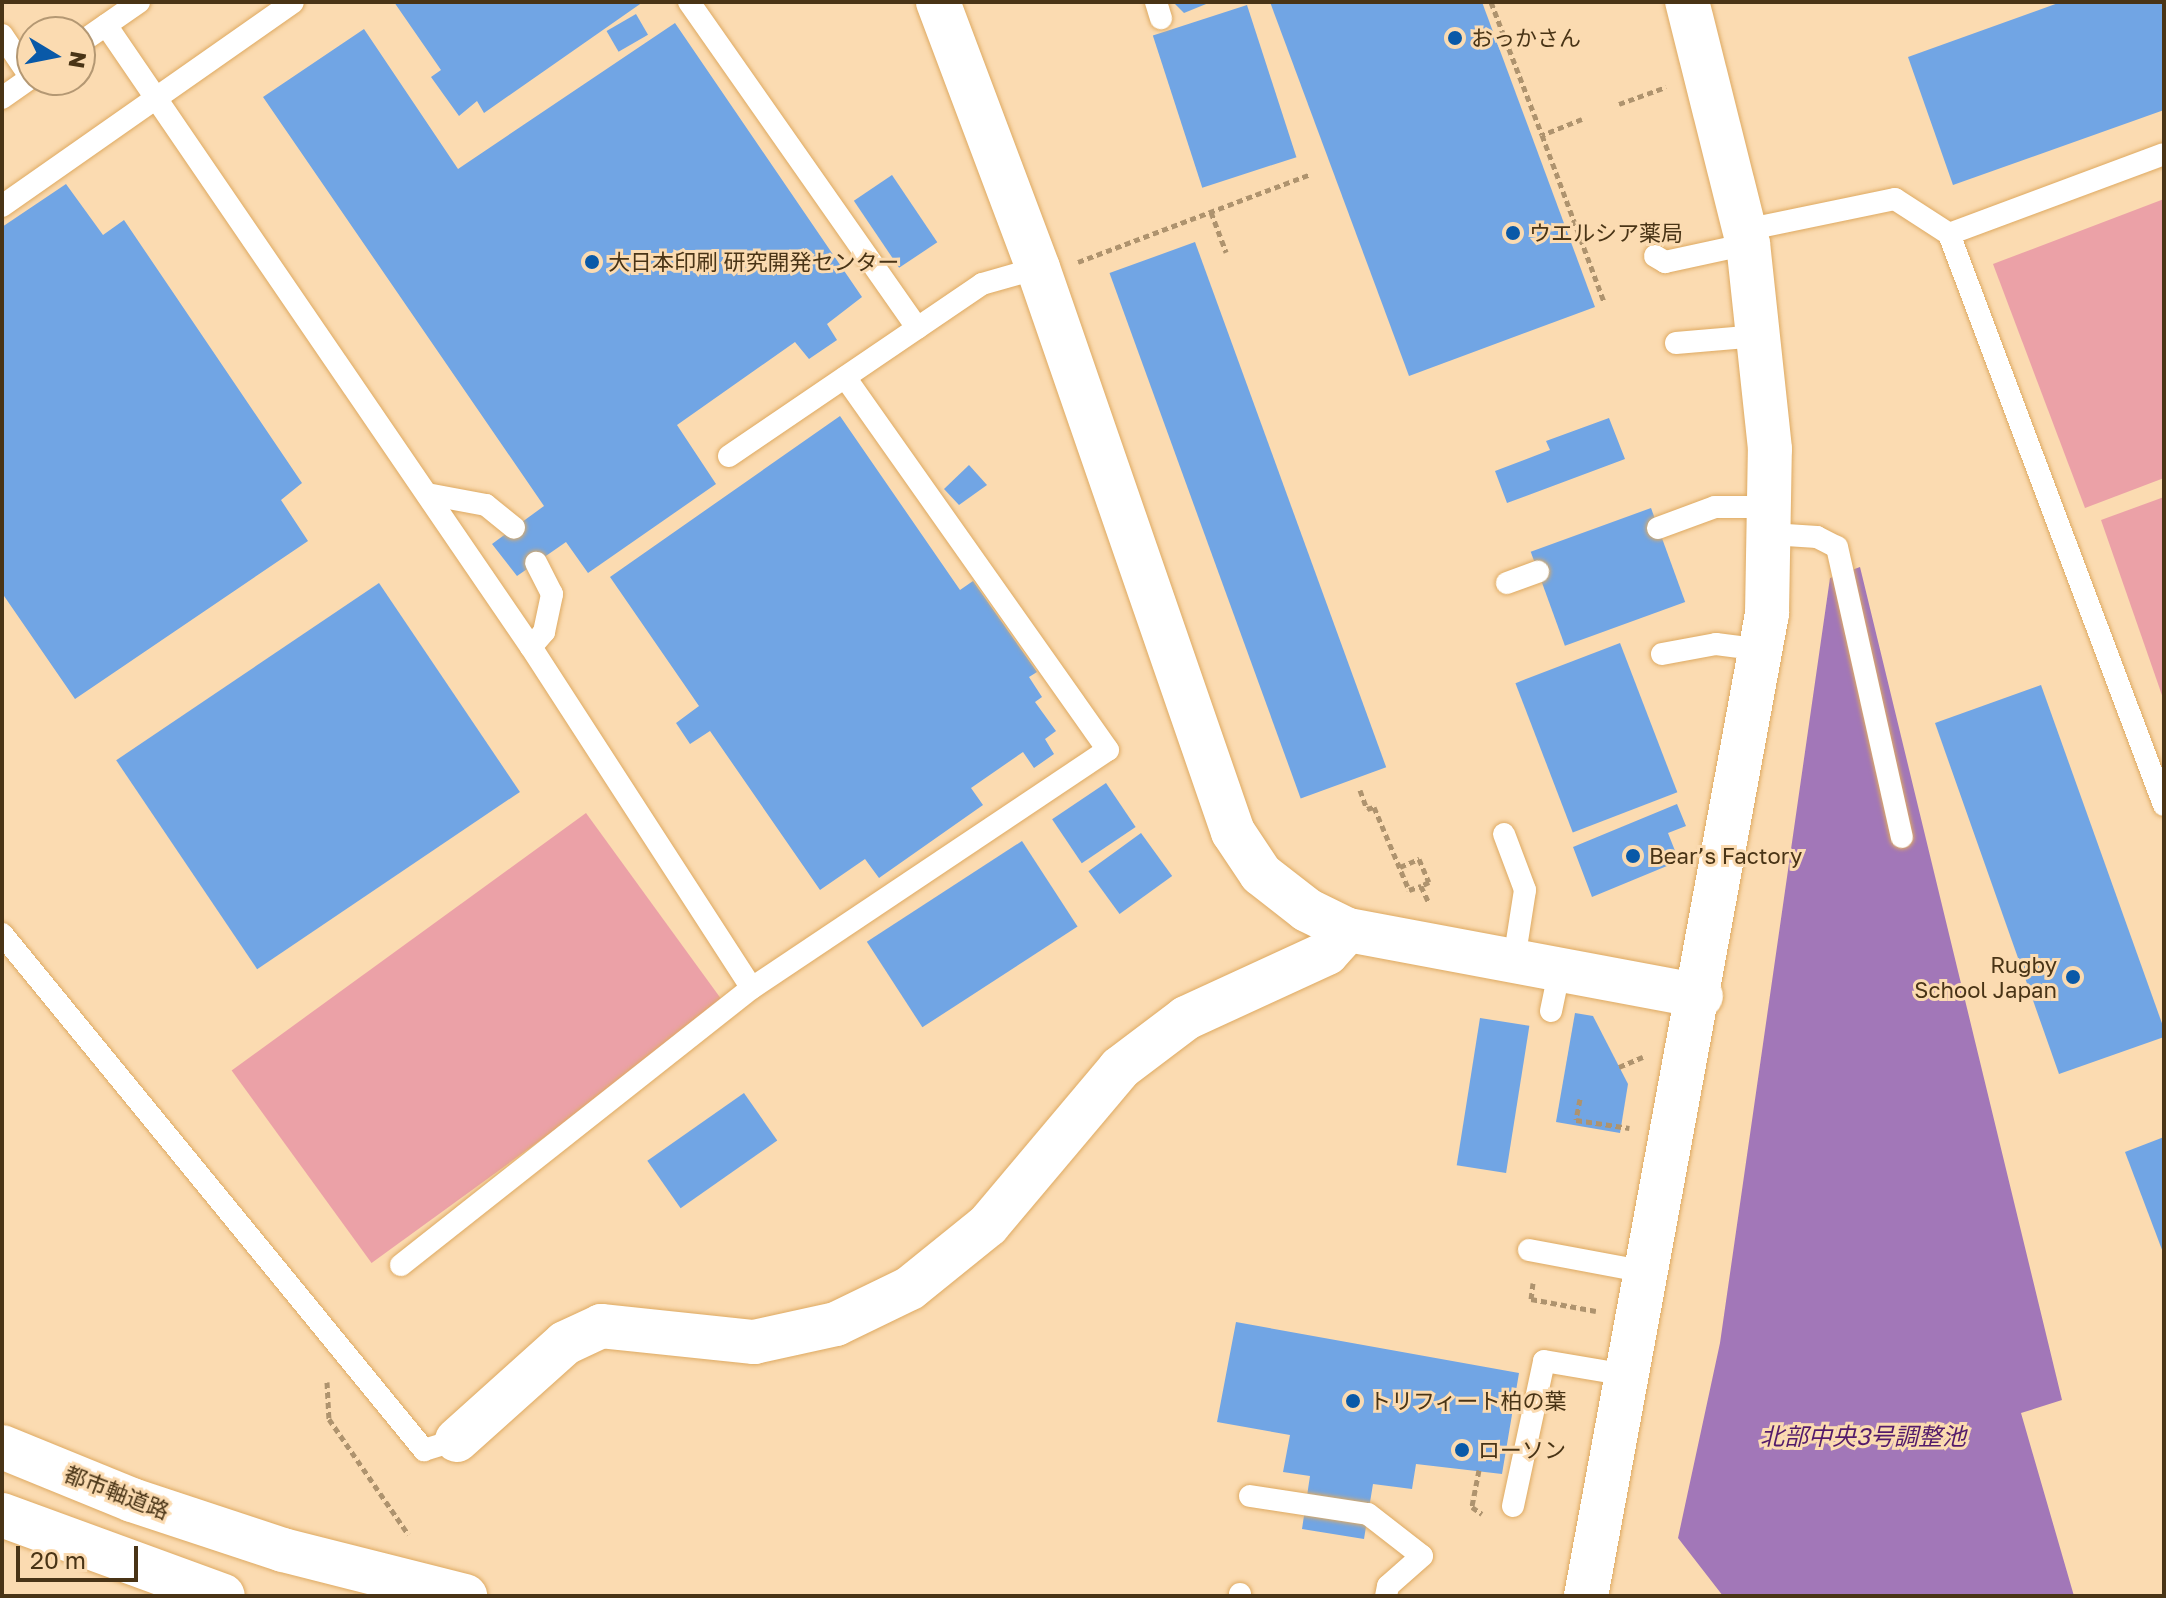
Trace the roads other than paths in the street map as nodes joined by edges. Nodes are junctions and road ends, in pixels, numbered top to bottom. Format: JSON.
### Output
{"nodes":[{"id":1,"x":139,"y":2,"type":"edge"},
{"id":2,"x":293,"y":2,"type":"edge"},
{"id":3,"x":689,"y":2,"type":"edge"},
{"id":4,"x":938,"y":2,"type":"edge"},
{"id":5,"x":1687,"y":2,"type":"edge"},
{"id":6,"x":106,"y":25,"type":"junction"},
{"id":7,"x":96,"y":32,"type":"edge"},
{"id":8,"x":2,"y":35,"type":"edge"},
{"id":9,"x":16,"y":55,"type":"edge"},
{"id":10,"x":156,"y":99,"type":"junction"},
{"id":11,"x":2164,"y":154,"type":"edge"},
{"id":12,"x":2,"y":206,"type":"edge"},
{"id":13,"x":1949,"y":234,"type":"junction"},
{"id":14,"x":1746,"y":237,"type":"junction"},
{"id":15,"x":1655,"y":256,"type":"dead end"},
{"id":16,"x":1038,"y":268,"type":"junction"},
{"id":17,"x":917,"y":328,"type":"junction"},
{"id":18,"x":1758,"y":336,"type":"junction"},
{"id":19,"x":1676,"y":343,"type":"dead end"},
{"id":20,"x":845,"y":377,"type":"junction"},
{"id":21,"x":729,"y":456,"type":"dead end"},
{"id":22,"x":427,"y":494,"type":"junction"},
{"id":23,"x":1771,"y":521,"type":"junction"},
{"id":24,"x":514,"y":528,"type":"dead end"},
{"id":25,"x":1658,"y":528,"type":"dead end"},
{"id":26,"x":536,"y":563,"type":"dead end"},
{"id":27,"x":1538,"y":572,"type":"dead end"},
{"id":28,"x":1507,"y":583,"type":"dead end"},
{"id":29,"x":531,"y":647,"type":"junction"},
{"id":30,"x":1763,"y":650,"type":"junction"},
{"id":31,"x":1662,"y":654,"type":"dead end"},
{"id":32,"x":2164,"y":805,"type":"edge"},
{"id":33,"x":1504,"y":834,"type":"dead end"},
{"id":34,"x":1902,"y":837,"type":"dead end"},
{"id":35,"x":1348,"y":930,"type":"junction"},
{"id":36,"x":2,"y":934,"type":"edge"},
{"id":37,"x":1514,"y":960,"type":"junction"},
{"id":38,"x":1560,"y":968,"type":"junction"},
{"id":39,"x":752,"y":988,"type":"junction"},
{"id":40,"x":1701,"y":996,"type":"junction"},
{"id":41,"x":1551,"y":1011,"type":"dead end"},
{"id":42,"x":1529,"y":1250,"type":"dead end"},
{"id":43,"x":401,"y":1265,"type":"dead end"},
{"id":44,"x":1647,"y":1272,"type":"junction"},
{"id":45,"x":1627,"y":1375,"type":"junction"},
{"id":46,"x":457,"y":1440,"type":"joint"},
{"id":47,"x":2,"y":1447,"type":"edge"},
{"id":48,"x":1250,"y":1496,"type":"dead end"},
{"id":49,"x":1513,"y":1506,"type":"dead end"},
{"id":50,"x":2,"y":1515,"type":"edge"},
{"id":51,"x":1387,"y":1591,"type":"edge"},
{"id":52,"x":223,"y":1596,"type":"edge"},
{"id":53,"x":465,"y":1596,"type":"edge"},
{"id":54,"x":1586,"y":1596,"type":"edge"}],
"edges":[{"from":1,"to":6,"type":"lane"},
{"from":2,"to":10,"type":"lane"},
{"from":3,"to":17,"type":"lane"},
{"from":4,"to":16,"type":"street"},
{"from":5,"to":14,"type":"street"},
{"from":6,"to":7,"type":"lane"},
{"from":6,"to":10,"type":"lane"},
{"from":8,"to":9,"type":"lane"},
{"from":10,"to":12,"type":"lane"},
{"from":10,"to":22,"type":"lane"},
{"from":11,"to":13,"type":"lane"},
{"from":13,"to":14,"type":"lane"},
{"from":13,"to":32,"type":"lane"},
{"from":14,"to":15,"type":"lane"},
{"from":14,"to":18,"type":"street"},
{"from":16,"to":17,"type":"lane"},
{"from":16,"to":35,"type":"street"},
{"from":17,"to":20,"type":"lane"},
{"from":18,"to":19,"type":"lane"},
{"from":18,"to":23,"type":"street"},
{"from":20,"to":21,"type":"lane"},
{"from":20,"to":39,"type":"lane"},
{"from":22,"to":24,"type":"lane"},
{"from":22,"to":29,"type":"lane"},
{"from":23,"to":25,"type":"lane"},
{"from":23,"to":30,"type":"street"},
{"from":23,"to":34,"type":"lane"},
{"from":26,"to":29,"type":"lane"},
{"from":27,"to":28,"type":"lane"},
{"from":29,"to":39,"type":"lane"},
{"from":30,"to":31,"type":"lane"},
{"from":30,"to":40,"type":"street"},
{"from":33,"to":37,"type":"lane"},
{"from":35,"to":37,"type":"street"},
{"from":35,"to":46,"type":"street"},
{"from":36,"to":46,"type":"lane"},
{"from":37,"to":38,"type":"street"},
{"from":38,"to":40,"type":"street"},
{"from":38,"to":41,"type":"lane"},
{"from":39,"to":43,"type":"lane"},
{"from":40,"to":44,"type":"street"},
{"from":42,"to":44,"type":"lane"},
{"from":44,"to":45,"type":"street"},
{"from":45,"to":49,"type":"lane"},
{"from":45,"to":54,"type":"street"},
{"from":47,"to":53,"type":"street","name":"都市軸道路"},
{"from":48,"to":51,"type":"lane"},
{"from":50,"to":52,"type":"street"}]}
